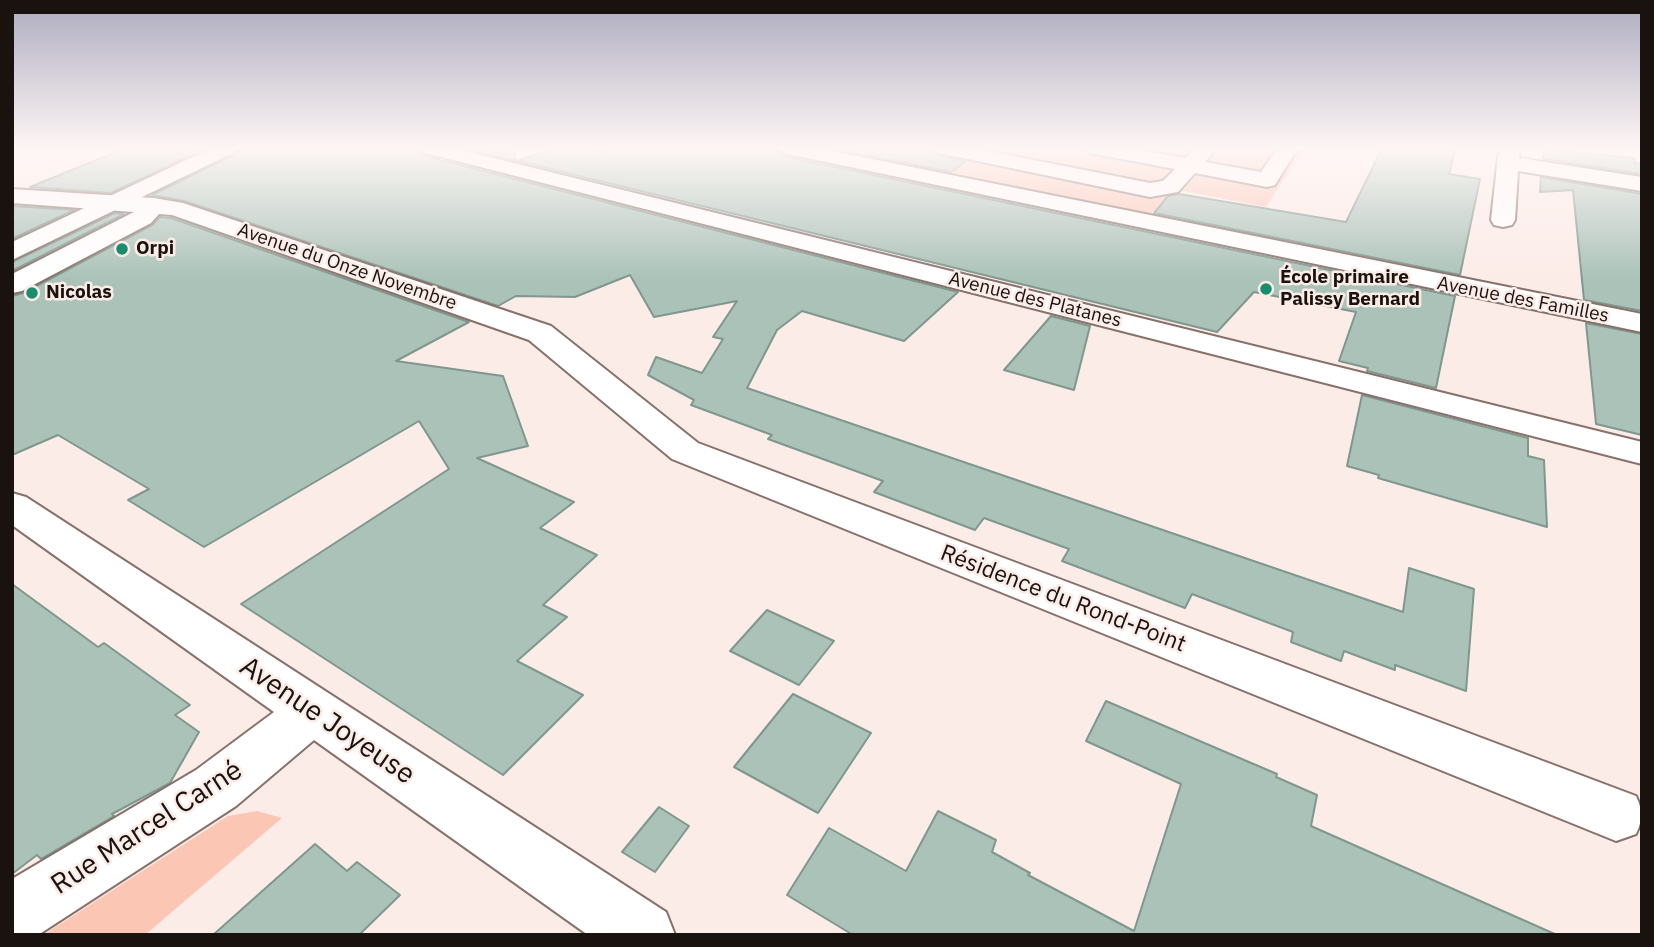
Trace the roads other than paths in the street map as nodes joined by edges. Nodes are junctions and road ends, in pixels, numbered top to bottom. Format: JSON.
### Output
{"nodes":[{"id":1,"x":135,"y":192,"type":"edge"},
{"id":2,"x":605,"y":192,"type":"edge"},
{"id":3,"x":1002,"y":192,"type":"edge"},
{"id":4,"x":1505,"y":192,"type":"edge"},
{"id":5,"x":12,"y":195,"type":"edge"},
{"id":6,"x":112,"y":203,"type":"junction"},
{"id":7,"x":154,"y":205,"type":"junction"},
{"id":8,"x":1503,"y":220,"type":"dead end"},
{"id":9,"x":12,"y":252,"type":"edge"},
{"id":10,"x":12,"y":285,"type":"edge"},
{"id":11,"x":1642,"y":323,"type":"edge"},
{"id":12,"x":540,"y":333,"type":"joint"},
{"id":13,"x":1642,"y":453,"type":"edge"},
{"id":14,"x":12,"y":506,"type":"edge"},
{"id":15,"x":313,"y":711,"type":"junction"},
{"id":16,"x":1616,"y":815,"type":"dead end"},
{"id":17,"x":12,"y":915,"type":"edge"},
{"id":18,"x":642,"y":935,"type":"edge"}],
"edges":[{"from":1,"to":6,"type":"street"},
{"from":2,"to":13,"type":"street","name":"Avenue des Platanes"},
{"from":3,"to":11,"type":"street","name":"Avenue des Familles"},
{"from":4,"to":8,"type":"street"},
{"from":5,"to":6,"type":"street","name":"Avenue du Onze Novembre"},
{"from":6,"to":7,"type":"street","name":"Avenue du Onze Novembre"},
{"from":6,"to":9,"type":"street"},
{"from":7,"to":10,"type":"street"},
{"from":7,"to":12,"type":"street","name":"Avenue du Onze Novembre"},
{"from":12,"to":16,"type":"street","name":"Résidence du Rond-Point"},
{"from":14,"to":15,"type":"street","name":"Avenue Joyeuse"},
{"from":15,"to":17,"type":"street","name":"Rue Marcel Carné"},
{"from":15,"to":18,"type":"street","name":"Avenue Joyeuse"}]}
